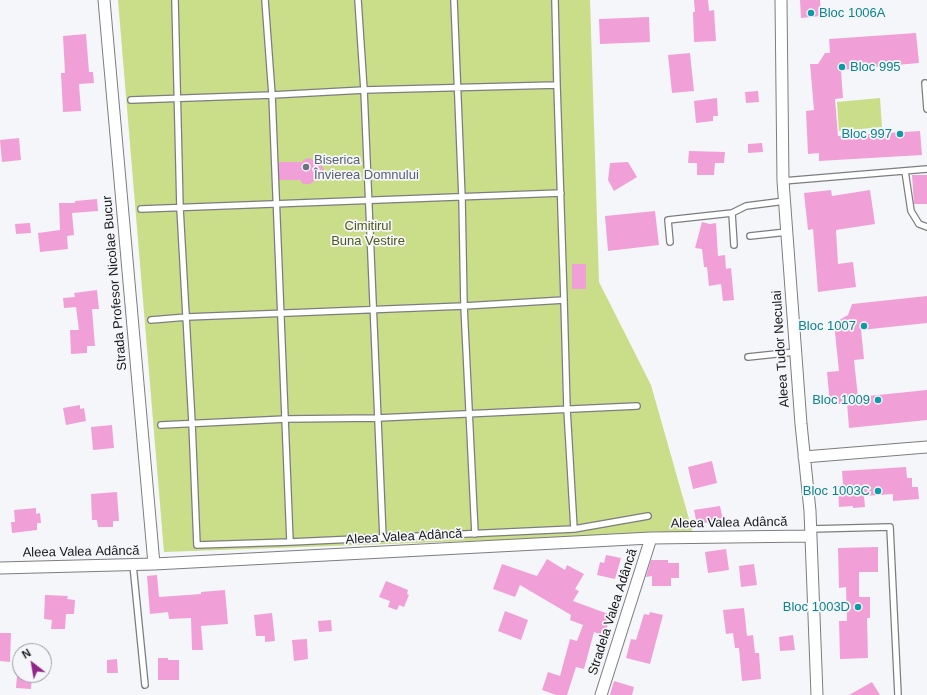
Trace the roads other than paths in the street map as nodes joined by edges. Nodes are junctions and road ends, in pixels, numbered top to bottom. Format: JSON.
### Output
{"nodes":[{"id":1,"x":104,"y":0,"type":"edge"},
{"id":2,"x":175,"y":0,"type":"edge"},
{"id":3,"x":265,"y":0,"type":"edge"},
{"id":4,"x":358,"y":0,"type":"edge"},
{"id":5,"x":454,"y":0,"type":"edge"},
{"id":6,"x":555,"y":0,"type":"edge"},
{"id":7,"x":781,"y":0,"type":"edge"},
{"id":8,"x":925,"y":83,"type":"dead end"},
{"id":9,"x":557,"y":85,"type":"junction"},
{"id":10,"x":458,"y":88,"type":"junction"},
{"id":11,"x":364,"y":90,"type":"junction"},
{"id":12,"x":272,"y":94,"type":"junction"},
{"id":13,"x":177,"y":99,"type":"junction"},
{"id":14,"x":131,"y":100,"type":"dead end"},
{"id":15,"x":927,"y":109,"type":"edge"},
{"id":16,"x":927,"y":168,"type":"edge"},
{"id":17,"x":905,"y":170,"type":"junction"},
{"id":18,"x":783,"y":181,"type":"junction"},
{"id":19,"x":561,"y":193,"type":"junction"},
{"id":20,"x":462,"y":198,"type":"junction"},
{"id":21,"x":369,"y":200,"type":"junction"},
{"id":22,"x":785,"y":201,"type":"junction"},
{"id":23,"x":276,"y":204,"type":"junction"},
{"id":24,"x":180,"y":208,"type":"junction"},
{"id":25,"x":141,"y":209,"type":"dead end"},
{"id":26,"x":732,"y":213,"type":"junction"},
{"id":27,"x":927,"y":228,"type":"edge"},
{"id":28,"x":787,"y":232,"type":"junction"},
{"id":29,"x":750,"y":236,"type":"dead end"},
{"id":30,"x":670,"y":242,"type":"dead end"},
{"id":31,"x":734,"y":245,"type":"dead end"},
{"id":32,"x":564,"y":300,"type":"junction"},
{"id":33,"x":464,"y":306,"type":"junction"},
{"id":34,"x":374,"y":310,"type":"junction"},
{"id":35,"x":282,"y":314,"type":"junction"},
{"id":36,"x":187,"y":317,"type":"junction"},
{"id":37,"x":151,"y":320,"type":"dead end"},
{"id":38,"x":796,"y":352,"type":"junction"},
{"id":39,"x":748,"y":357,"type":"dead end"},
{"id":40,"x":638,"y":406,"type":"dead end"},
{"id":41,"x":567,"y":409,"type":"junction"},
{"id":42,"x":470,"y":414,"type":"junction"},
{"id":43,"x":378,"y":418,"type":"junction"},
{"id":44,"x":286,"y":419,"type":"junction"},
{"id":45,"x":192,"y":423,"type":"junction"},
{"id":46,"x":161,"y":425,"type":"dead end"},
{"id":47,"x":927,"y":447,"type":"edge"},
{"id":48,"x":804,"y":457,"type":"junction"},
{"id":49,"x":648,"y":516,"type":"dead end"},
{"id":50,"x":574,"y":530,"type":"junction"},
{"id":51,"x":810,"y":532,"type":"junction"},
{"id":52,"x":475,"y":534,"type":"junction"},
{"id":53,"x":383,"y":538,"type":"junction"},
{"id":54,"x":651,"y":538,"type":"junction"},
{"id":55,"x":290,"y":542,"type":"junction"},
{"id":56,"x":154,"y":564,"type":"junction"},
{"id":57,"x":133,"y":565,"type":"junction"},
{"id":58,"x":0,"y":568,"type":"edge"},
{"id":59,"x":145,"y":685,"type":"dead end"},
{"id":60,"x":601,"y":695,"type":"edge"},
{"id":61,"x":817,"y":695,"type":"edge"},
{"id":62,"x":898,"y":695,"type":"edge"}],
"edges":[{"from":1,"to":56,"type":"street","name":"Strada Profesor Nicolae Bucur"},
{"from":2,"to":13,"type":"lane"},
{"from":3,"to":12,"type":"lane"},
{"from":4,"to":11,"type":"lane"},
{"from":5,"to":10,"type":"lane"},
{"from":6,"to":9,"type":"lane"},
{"from":7,"to":18,"type":"street","name":"Aleea Tudor Neculai"},
{"from":8,"to":15,"type":"lane"},
{"from":9,"to":10,"type":"lane"},
{"from":9,"to":19,"type":"lane"},
{"from":10,"to":11,"type":"lane"},
{"from":10,"to":20,"type":"lane"},
{"from":11,"to":12,"type":"lane"},
{"from":11,"to":21,"type":"lane"},
{"from":12,"to":13,"type":"lane"},
{"from":12,"to":23,"type":"lane"},
{"from":13,"to":14,"type":"lane"},
{"from":13,"to":24,"type":"lane"},
{"from":16,"to":17,"type":"lane"},
{"from":17,"to":18,"type":"lane"},
{"from":17,"to":27,"type":"lane"},
{"from":18,"to":22,"type":"street","name":"Aleea Tudor Neculai"},
{"from":19,"to":20,"type":"lane"},
{"from":19,"to":32,"type":"lane"},
{"from":20,"to":21,"type":"lane"},
{"from":20,"to":33,"type":"lane"},
{"from":21,"to":23,"type":"lane"},
{"from":21,"to":34,"type":"lane"},
{"from":22,"to":26,"type":"lane"},
{"from":22,"to":28,"type":"street","name":"Aleea Tudor Neculai"},
{"from":23,"to":24,"type":"lane"},
{"from":23,"to":35,"type":"lane"},
{"from":24,"to":25,"type":"lane"},
{"from":24,"to":36,"type":"lane"},
{"from":26,"to":30,"type":"lane"},
{"from":26,"to":31,"type":"lane"},
{"from":28,"to":29,"type":"lane"},
{"from":28,"to":38,"type":"street","name":"Aleea Tudor Neculai"},
{"from":32,"to":33,"type":"lane"},
{"from":32,"to":41,"type":"lane"},
{"from":33,"to":34,"type":"lane"},
{"from":33,"to":42,"type":"lane"},
{"from":34,"to":35,"type":"lane"},
{"from":34,"to":43,"type":"lane"},
{"from":35,"to":36,"type":"lane"},
{"from":35,"to":44,"type":"lane"},
{"from":36,"to":37,"type":"lane"},
{"from":36,"to":45,"type":"lane"},
{"from":38,"to":39,"type":"lane"},
{"from":38,"to":48,"type":"street","name":"Aleea Tudor Neculai"},
{"from":40,"to":41,"type":"lane"},
{"from":41,"to":42,"type":"lane"},
{"from":41,"to":50,"type":"lane"},
{"from":42,"to":43,"type":"lane"},
{"from":42,"to":52,"type":"lane"},
{"from":43,"to":44,"type":"lane"},
{"from":43,"to":53,"type":"lane"},
{"from":44,"to":45,"type":"lane"},
{"from":44,"to":55,"type":"lane"},
{"from":45,"to":46,"type":"lane"},
{"from":45,"to":55,"type":"lane"},
{"from":47,"to":48,"type":"street"},
{"from":48,"to":51,"type":"street","name":"Aleea Tudor Neculai"},
{"from":49,"to":50,"type":"lane"},
{"from":50,"to":52,"type":"lane"},
{"from":51,"to":54,"type":"street","name":"Aleea Valea Adâncă"},
{"from":51,"to":61,"type":"street","name":"Aleea Tudor Neculai"},
{"from":51,"to":62,"type":"lane"},
{"from":52,"to":53,"type":"lane"},
{"from":53,"to":55,"type":"lane"},
{"from":54,"to":56,"type":"street","name":"Aleea Valea Adâncă"},
{"from":54,"to":60,"type":"street","name":"Stradela Valea Adâncă"},
{"from":56,"to":57,"type":"street","name":"Aleea Valea Adâncă"},
{"from":57,"to":58,"type":"street","name":"Aleea Valea Adâncă"},
{"from":57,"to":59,"type":"lane"}]}
